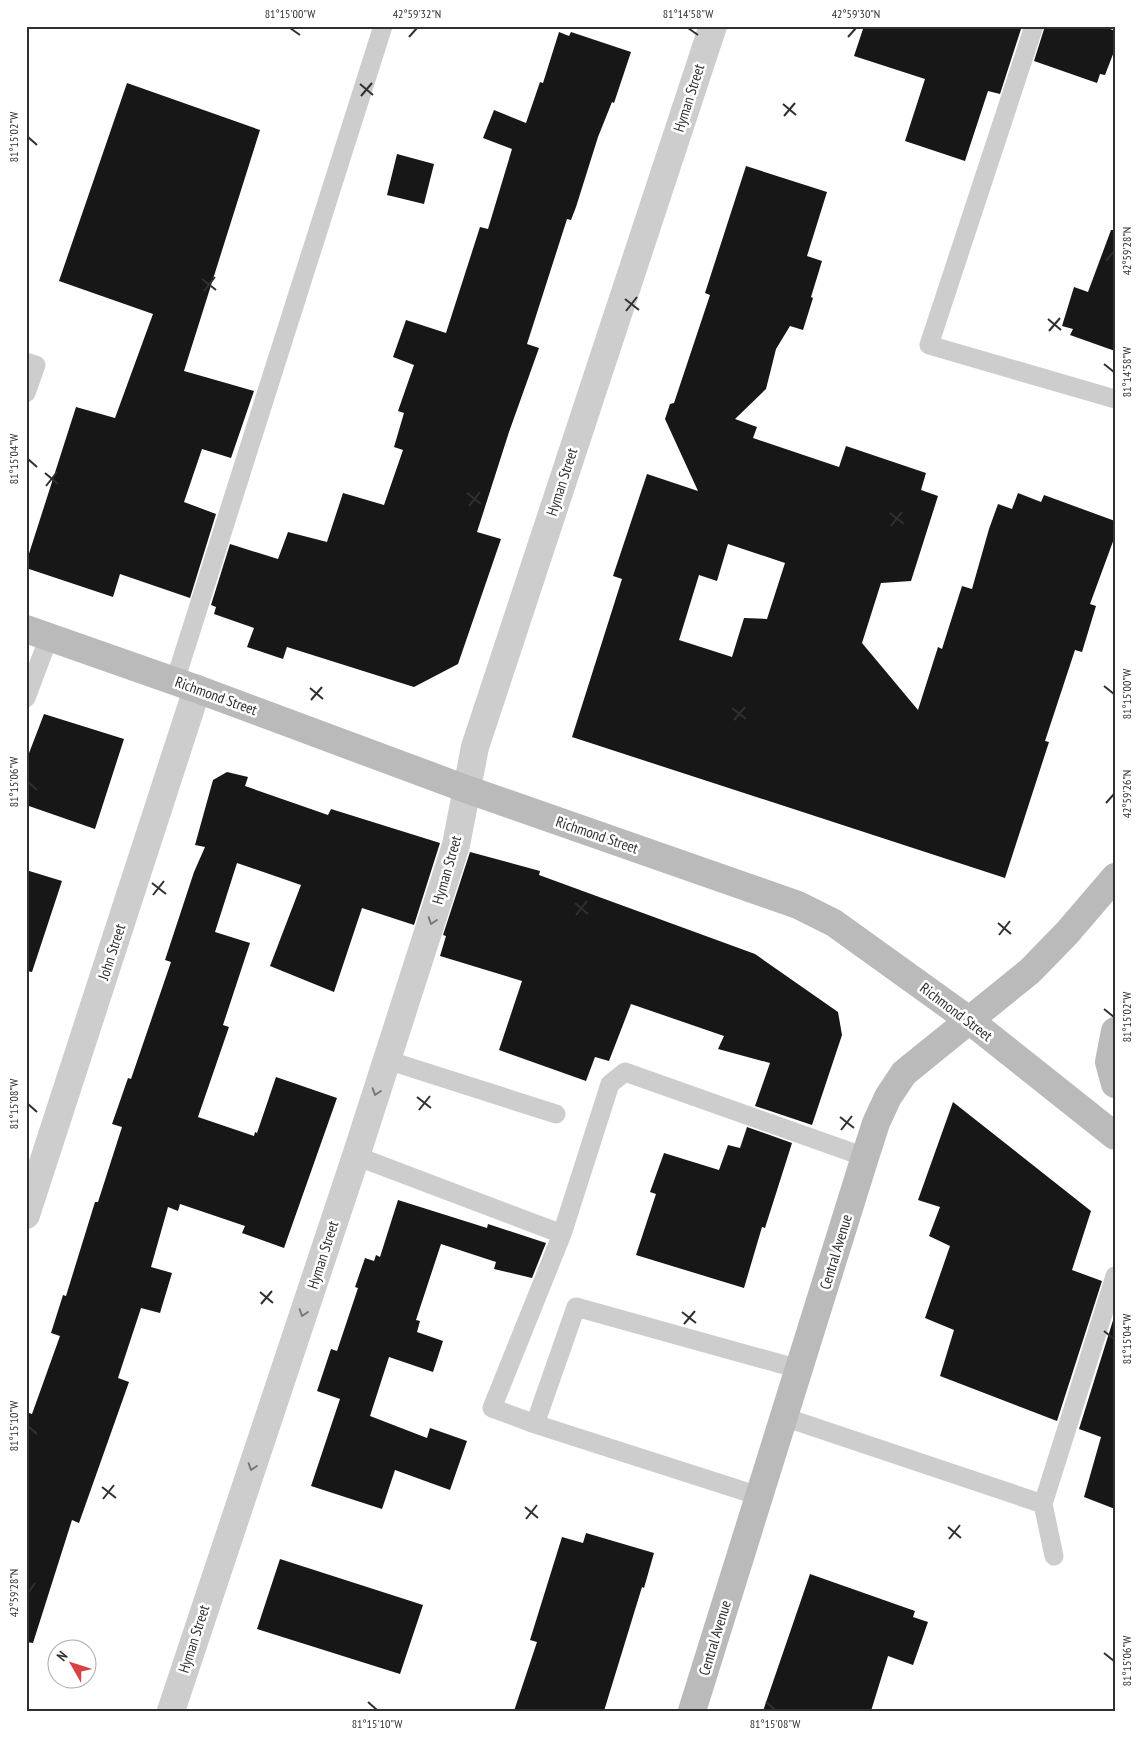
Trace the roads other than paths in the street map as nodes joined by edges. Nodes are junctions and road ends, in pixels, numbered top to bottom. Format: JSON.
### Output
{"nodes":[{"id":1,"x":384,"y":26,"type":"edge"},
{"id":2,"x":713,"y":26,"type":"edge"},
{"id":3,"x":1034,"y":26,"type":"edge"},
{"id":4,"x":26,"y":362,"type":"edge"},
{"id":5,"x":26,"y":393,"type":"edge"},
{"id":6,"x":1115,"y":399,"type":"edge"},
{"id":7,"x":37,"y":633,"type":"edge"},
{"id":8,"x":186,"y":685,"type":"junction"},
{"id":9,"x":26,"y":698,"type":"edge"},
{"id":10,"x":466,"y":789,"type":"junction"},
{"id":11,"x":1115,"y":877,"type":"edge"},
{"id":12,"x":969,"y":1020,"type":"junction"},
{"id":13,"x":1115,"y":1031,"type":"edge"},
{"id":14,"x":386,"y":1060,"type":"junction"},
{"id":15,"x":1115,"y":1084,"type":"edge"},
{"id":16,"x":556,"y":1114,"type":"dead end"},
{"id":17,"x":1115,"y":1136,"type":"edge"},
{"id":18,"x":356,"y":1156,"type":"junction"},
{"id":19,"x":865,"y":1157,"type":"junction"},
{"id":20,"x":26,"y":1215,"type":"edge"},
{"id":21,"x":562,"y":1234,"type":"junction"},
{"id":22,"x":1115,"y":1276,"type":"edge"},
{"id":23,"x":799,"y":1369,"type":"junction"},
{"id":24,"x":784,"y":1416,"type":"junction"},
{"id":25,"x":535,"y":1424,"type":"junction"},
{"id":26,"x":759,"y":1496,"type":"junction"},
{"id":27,"x":1043,"y":1504,"type":"junction"},
{"id":28,"x":1054,"y":1556,"type":"dead end"},
{"id":29,"x":171,"y":1711,"type":"edge"},
{"id":30,"x":692,"y":1711,"type":"edge"}],
"edges":[{"from":1,"to":8,"type":"lane"},
{"from":2,"to":10,"type":"street","name":"Hyman Street"},
{"from":3,"to":6,"type":"lane"},
{"from":4,"to":5,"type":"lane"},
{"from":7,"to":8,"type":"main road","name":"Richmond Street"},
{"from":7,"to":9,"type":"lane"},
{"from":8,"to":10,"type":"main road","name":"Richmond Street"},
{"from":8,"to":20,"type":"street","name":"John Street"},
{"from":10,"to":12,"type":"main road","name":"Richmond Street"},
{"from":10,"to":14,"type":"street","name":"Hyman Street","one_way":true},
{"from":11,"to":12,"type":"main road","name":"Central Avenue"},
{"from":12,"to":17,"type":"main road","name":"Richmond Street"},
{"from":12,"to":19,"type":"main road","name":"Central Avenue"},
{"from":13,"to":15,"type":"main road"},
{"from":14,"to":16,"type":"lane"},
{"from":14,"to":18,"type":"street","name":"Hyman Street","one_way":true},
{"from":18,"to":21,"type":"lane"},
{"from":18,"to":29,"type":"street","name":"Hyman Street","one_way":true},
{"from":19,"to":21,"type":"lane"},
{"from":19,"to":23,"type":"main road","name":"Central Avenue"},
{"from":21,"to":25,"type":"lane"},
{"from":22,"to":27,"type":"lane"},
{"from":23,"to":24,"type":"main road","name":"Central Avenue"},
{"from":23,"to":25,"type":"lane"},
{"from":24,"to":26,"type":"main road","name":"Central Avenue"},
{"from":24,"to":27,"type":"lane"},
{"from":25,"to":26,"type":"lane"},
{"from":26,"to":30,"type":"main road","name":"Central Avenue"},
{"from":27,"to":28,"type":"lane"}]}
